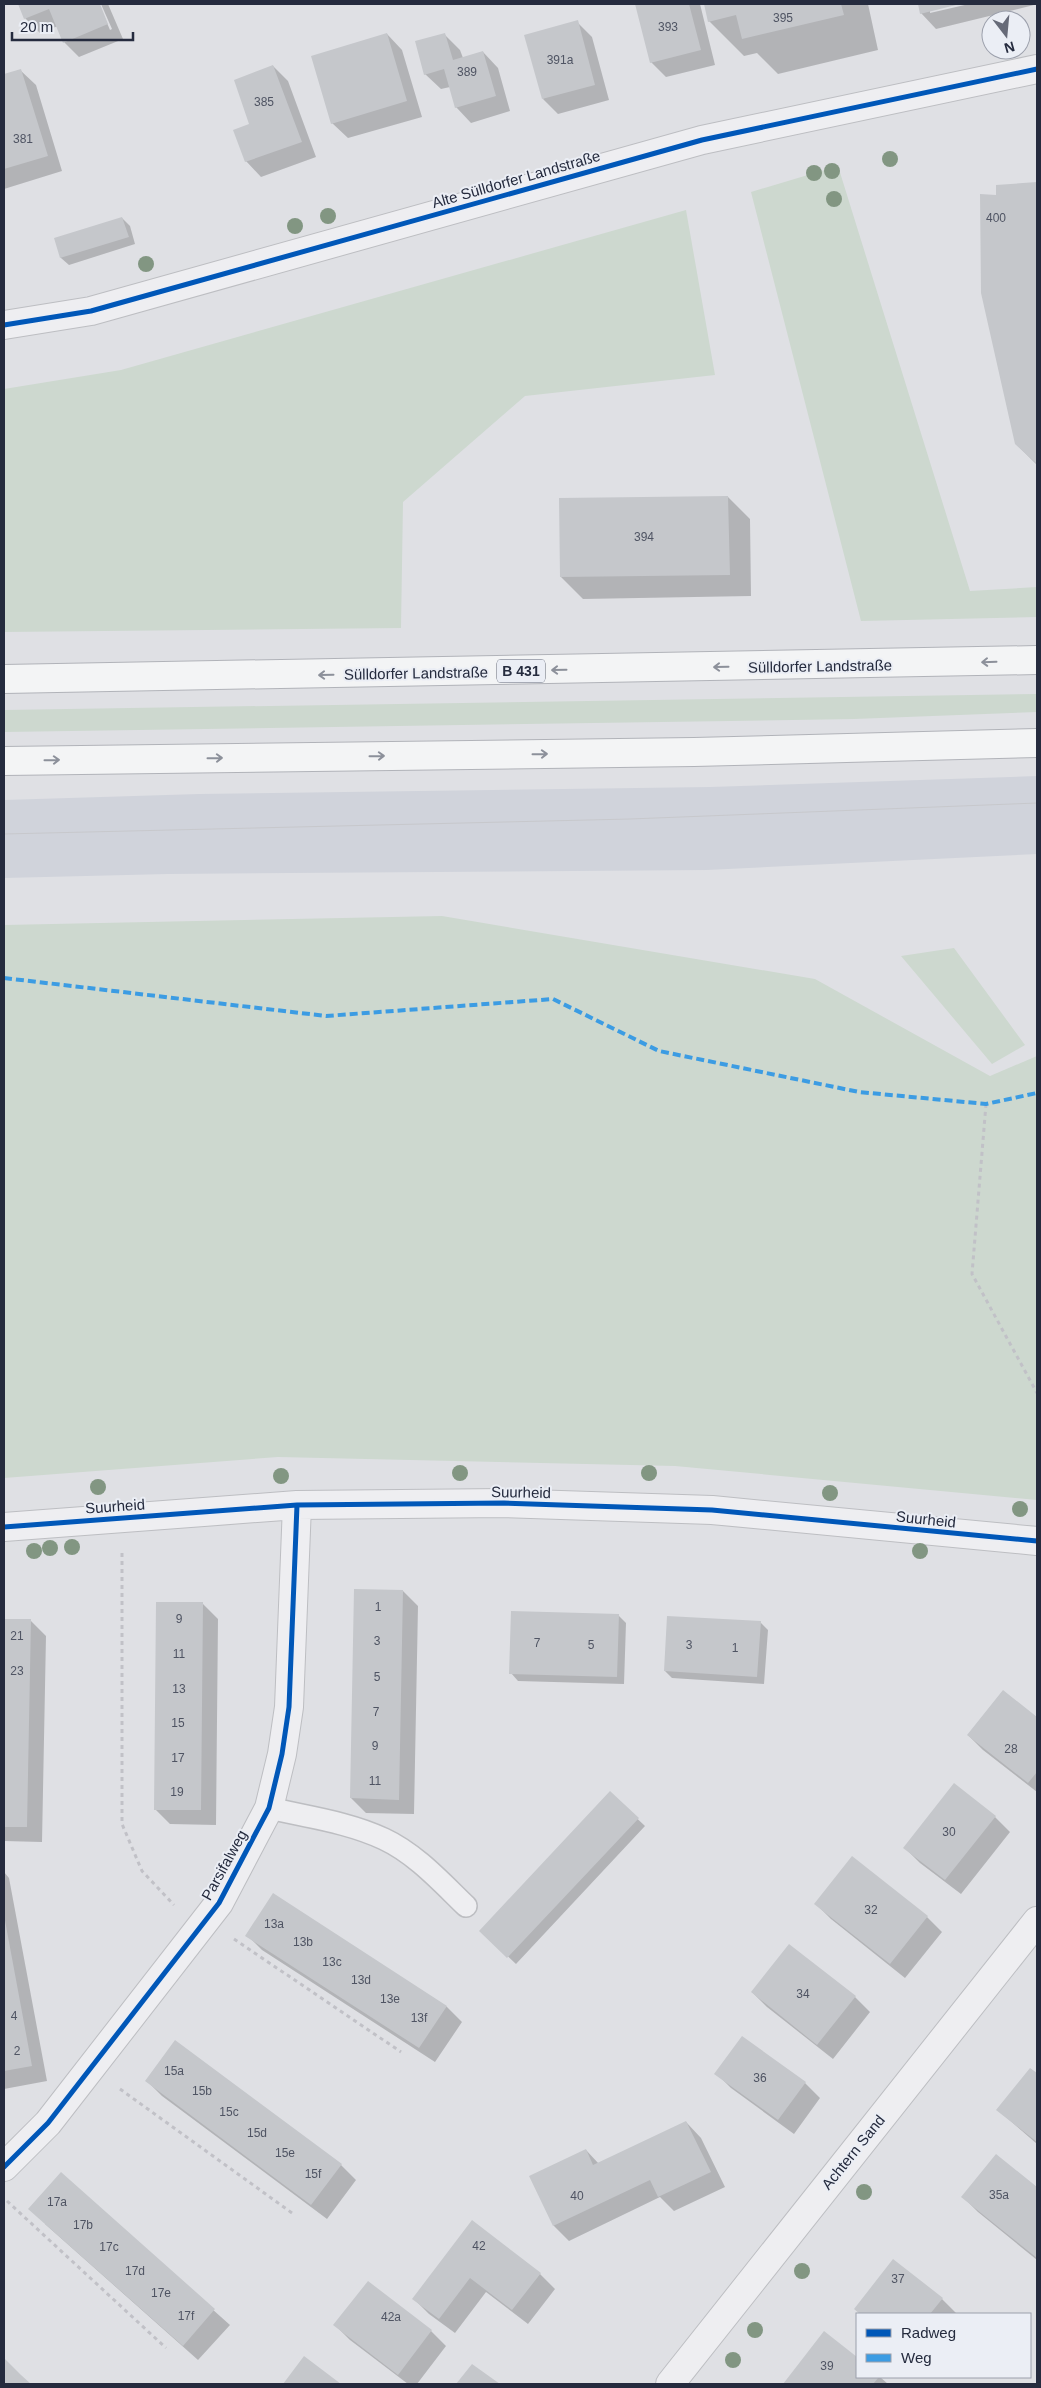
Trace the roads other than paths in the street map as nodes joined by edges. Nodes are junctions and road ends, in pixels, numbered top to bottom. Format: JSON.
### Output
{"nodes":[{"id":1,"x":1037,"y":69,"type":"edge"},
{"id":2,"x":4,"y":325,"type":"edge"},
{"id":3,"x":1037,"y":660,"type":"edge"},
{"id":4,"x":4,"y":679,"type":"edge"},
{"id":5,"x":1037,"y":743,"type":"edge"},
{"id":6,"x":4,"y":761,"type":"edge"},
{"id":7,"x":297,"y":1505,"type":"junction"},
{"id":8,"x":4,"y":1527,"type":"edge"},
{"id":9,"x":1037,"y":1541,"type":"edge"},
{"id":10,"x":269,"y":1808,"type":"junction"},
{"id":11,"x":466,"y":1906,"type":"dead end"},
{"id":12,"x":1037,"y":1921,"type":"edge"},
{"id":13,"x":4,"y":2167,"type":"edge"},
{"id":14,"x":670,"y":2384,"type":"edge"}],
"edges":[{"from":1,"to":2,"type":"street","name":"Alte Sülldorfer Landstraße"},
{"from":3,"to":4,"type":"highway","name":"Sülldorfer Landstraße","number":"B 431","one_way":true},
{"from":6,"to":5,"type":"highway","one_way":true},
{"from":7,"to":8,"type":"street","name":"Suurheid"},
{"from":7,"to":9,"type":"street","name":"Suurheid"},
{"from":7,"to":10,"type":"street","name":"Parsifalweg"},
{"from":10,"to":11,"type":"lane"},
{"from":10,"to":13,"type":"street","name":"Parsifalweg"},
{"from":12,"to":14,"type":"street","name":"Achtern Sand"}]}
